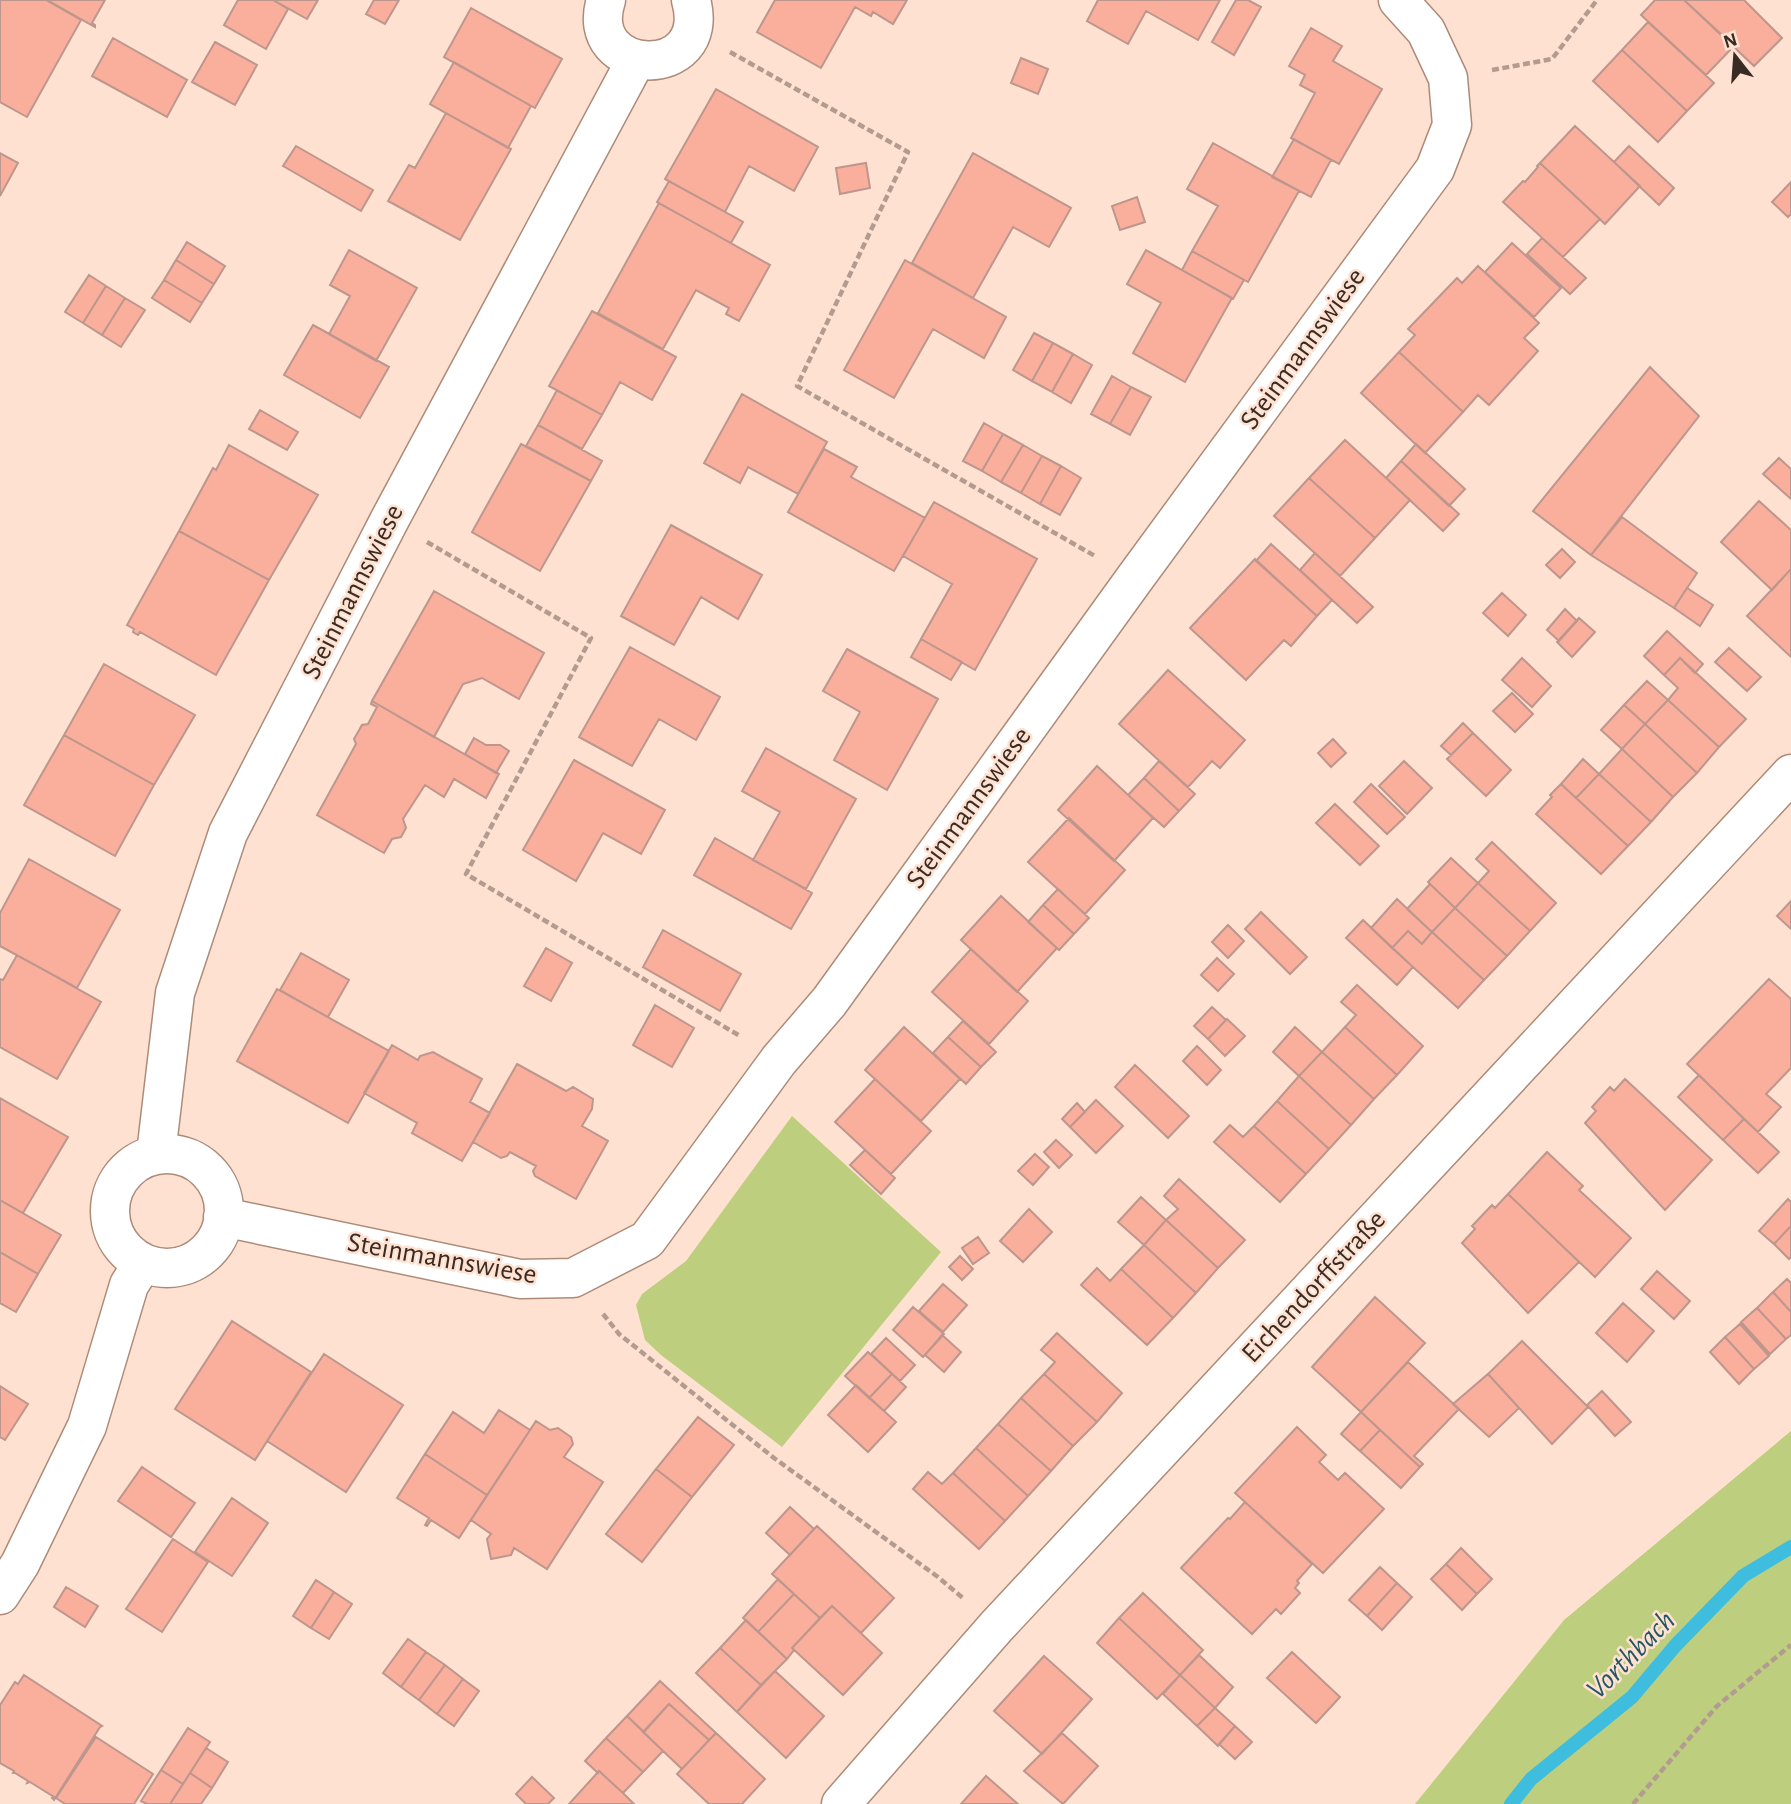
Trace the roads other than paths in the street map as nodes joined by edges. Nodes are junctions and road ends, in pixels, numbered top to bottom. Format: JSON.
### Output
{"nodes":[{"id":1,"x":606,"y":0,"type":"edge"},
{"id":2,"x":1398,"y":0,"type":"edge"},
{"id":3,"x":692,"y":15,"type":"edge"},
{"id":4,"x":636,"y":60,"type":"junction"},
{"id":5,"x":1791,"y":774,"type":"edge"},
{"id":6,"x":156,"y":1154,"type":"junction"},
{"id":7,"x":223,"y":1217,"type":"junction"},
{"id":8,"x":143,"y":1263,"type":"junction"},
{"id":9,"x":0,"y":1595,"type":"edge"},
{"id":10,"x":841,"y":1804,"type":"edge"}],
"edges":[{"from":1,"to":4,"type":"street"},
{"from":2,"to":7,"type":"street","name":"Steinmannswiese"},
{"from":3,"to":4,"type":"street"},
{"from":4,"to":6,"type":"street","name":"Steinmannswiese"},
{"from":5,"to":10,"type":"street","name":"Eichendorffstraße"},
{"from":6,"to":7,"type":"street"},
{"from":6,"to":8,"type":"street"},
{"from":7,"to":8,"type":"street"},
{"from":8,"to":9,"type":"street"}]}
